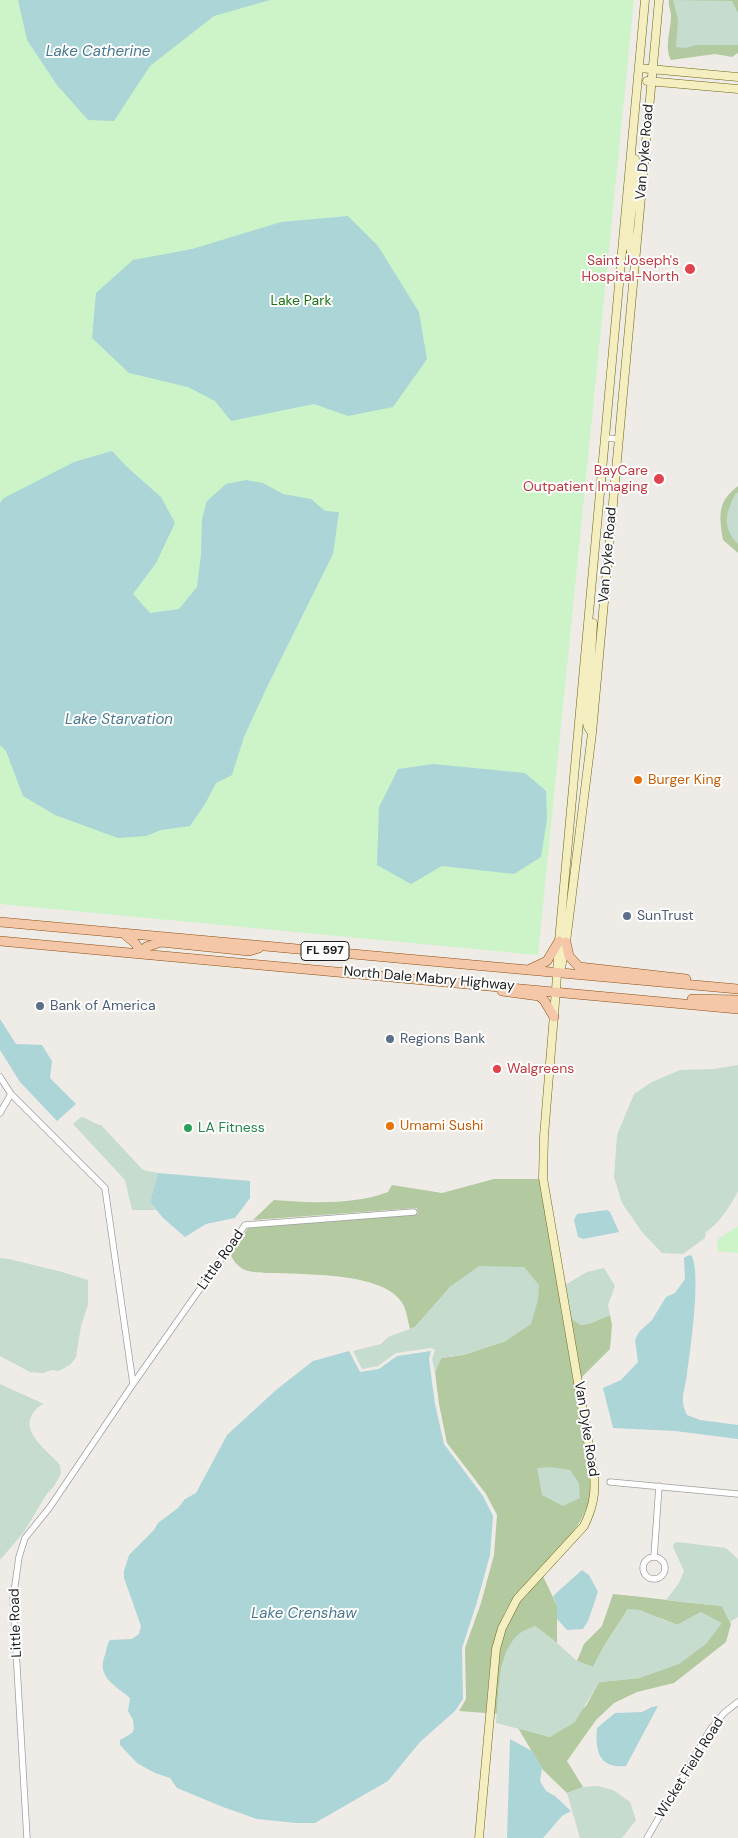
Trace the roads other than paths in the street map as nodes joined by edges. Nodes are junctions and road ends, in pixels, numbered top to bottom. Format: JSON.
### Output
{"nodes":[{"id":1,"x":646,"y":0,"type":"edge"},
{"id":2,"x":659,"y":0,"type":"edge"},
{"id":3,"x":639,"y":68,"type":"junction"},
{"id":4,"x":652,"y":69,"type":"junction"},
{"id":5,"x":738,"y":77,"type":"edge"},
{"id":6,"x":638,"y":80,"type":"junction"},
{"id":7,"x":651,"y":81,"type":"junction"},
{"id":8,"x":738,"y":89,"type":"edge"},
{"id":9,"x":634,"y":125,"type":"junction"},
{"id":10,"x":635,"y":262,"type":"junction"},
{"id":11,"x":605,"y":438,"type":"junction"},
{"id":12,"x":619,"y":439,"type":"junction"},
{"id":13,"x":592,"y":578,"type":"junction"},
{"id":14,"x":592,"y":733,"type":"junction"},
{"id":15,"x":0,"y":922,"type":"edge"},
{"id":16,"x":123,"y":933,"type":"junction"},
{"id":17,"x":0,"y":941,"type":"edge"},
{"id":18,"x":562,"y":942,"type":"junction"},
{"id":19,"x":266,"y":946,"type":"junction"},
{"id":20,"x":142,"y":953,"type":"junction"},
{"id":21,"x":152,"y":954,"type":"junction"},
{"id":22,"x":527,"y":970,"type":"junction"},
{"id":23,"x":558,"y":973,"type":"junction"},
{"id":24,"x":722,"y":988,"type":"junction"},
{"id":25,"x":738,"y":989,"type":"edge"},
{"id":26,"x":556,"y":990,"type":"junction"},
{"id":27,"x":652,"y":1000,"type":"junction"},
{"id":28,"x":738,"y":1000,"type":"edge"},
{"id":29,"x":738,"y":1009,"type":"edge"},
{"id":30,"x":554,"y":1017,"type":"junction"},
{"id":31,"x":0,"y":1077,"type":"edge"},
{"id":32,"x":11,"y":1094,"type":"junction"},
{"id":33,"x":0,"y":1113,"type":"edge"},
{"id":34,"x":414,"y":1212,"type":"dead end"},
{"id":35,"x":133,"y":1384,"type":"junction"},
{"id":36,"x":610,"y":1482,"type":"dead end"},
{"id":37,"x":659,"y":1486,"type":"junction"},
{"id":38,"x":738,"y":1494,"type":"edge"},
{"id":39,"x":654,"y":1557,"type":"dead end"},
{"id":40,"x":738,"y":1702,"type":"edge"},
{"id":41,"x":27,"y":1838,"type":"edge"},
{"id":42,"x":479,"y":1838,"type":"edge"},
{"id":43,"x":647,"y":1838,"type":"edge"}],
"edges":[{"from":1,"to":3,"type":"main road","name":"Van Dyke Road"},
{"from":2,"to":4,"type":"main road","name":"Van Dyke Road"},
{"from":3,"to":4,"type":"main road"},
{"from":3,"to":6,"type":"main road","name":"Van Dyke Road"},
{"from":4,"to":5,"type":"main road"},
{"from":4,"to":7,"type":"main road","name":"Van Dyke Road"},
{"from":6,"to":7,"type":"main road"},
{"from":6,"to":9,"type":"main road","name":"Van Dyke Road"},
{"from":7,"to":8,"type":"main road"},
{"from":7,"to":10,"type":"main road","name":"Van Dyke Road"},
{"from":9,"to":10,"type":"main road"},
{"from":9,"to":11,"type":"main road","name":"Van Dyke Road"},
{"from":10,"to":12,"type":"main road","name":"Van Dyke Road"},
{"from":11,"to":12,"type":"street"},
{"from":11,"to":13,"type":"main road","name":"Van Dyke Road"},
{"from":12,"to":14,"type":"main road","name":"Van Dyke Road"},
{"from":13,"to":14,"type":"main road"},
{"from":13,"to":18,"type":"main road","name":"Van Dyke Road"},
{"from":14,"to":18,"type":"main road","name":"Van Dyke Road"},
{"from":15,"to":16,"type":"main road","name":"North Dale Mabry Highway","number":"FL 597"},
{"from":16,"to":19,"type":"main road","name":"North Dale Mabry Highway","number":"FL 597"},
{"from":16,"to":20,"type":"main road"},
{"from":17,"to":20,"type":"main road","name":"North Dale Mabry Highway","number":"FL 597"},
{"from":18,"to":22,"type":"main road"},
{"from":18,"to":23,"type":"main road","name":"Van Dyke Road"},
{"from":18,"to":24,"type":"main road"},
{"from":19,"to":20,"type":"main road"},
{"from":19,"to":22,"type":"main road","name":"North Dale Mabry Highway","number":"FL 597"},
{"from":20,"to":21,"type":"main road","name":"North Dale Mabry Highway","number":"FL 597"},
{"from":21,"to":26,"type":"main road","name":"North Dale Mabry Highway","number":"FL 597"},
{"from":21,"to":30,"type":"main road"},
{"from":22,"to":23,"type":"main road","name":"North Dale Mabry Highway","number":"FL 597"},
{"from":23,"to":24,"type":"main road","name":"North Dale Mabry Highway","number":"FL 597"},
{"from":23,"to":26,"type":"main road","name":"Van Dyke Road"},
{"from":24,"to":25,"type":"main road","name":"North Dale Mabry Highway","number":"FL 597"},
{"from":26,"to":27,"type":"main road","name":"North Dale Mabry Highway","number":"FL 597"},
{"from":26,"to":30,"type":"main road","name":"Van Dyke Road"},
{"from":27,"to":28,"type":"main road"},
{"from":27,"to":29,"type":"main road","name":"North Dale Mabry Highway","number":"FL 597"},
{"from":30,"to":42,"type":"main road","name":"Van Dyke Road"},
{"from":31,"to":32,"type":"street"},
{"from":32,"to":33,"type":"street"},
{"from":32,"to":35,"type":"street"},
{"from":34,"to":35,"type":"street","name":"Little Road"},
{"from":35,"to":41,"type":"street","name":"Little Road"},
{"from":36,"to":37,"type":"street"},
{"from":37,"to":38,"type":"street"},
{"from":37,"to":39,"type":"street"},
{"from":40,"to":43,"type":"street","name":"Wicket Field Road"}]}
